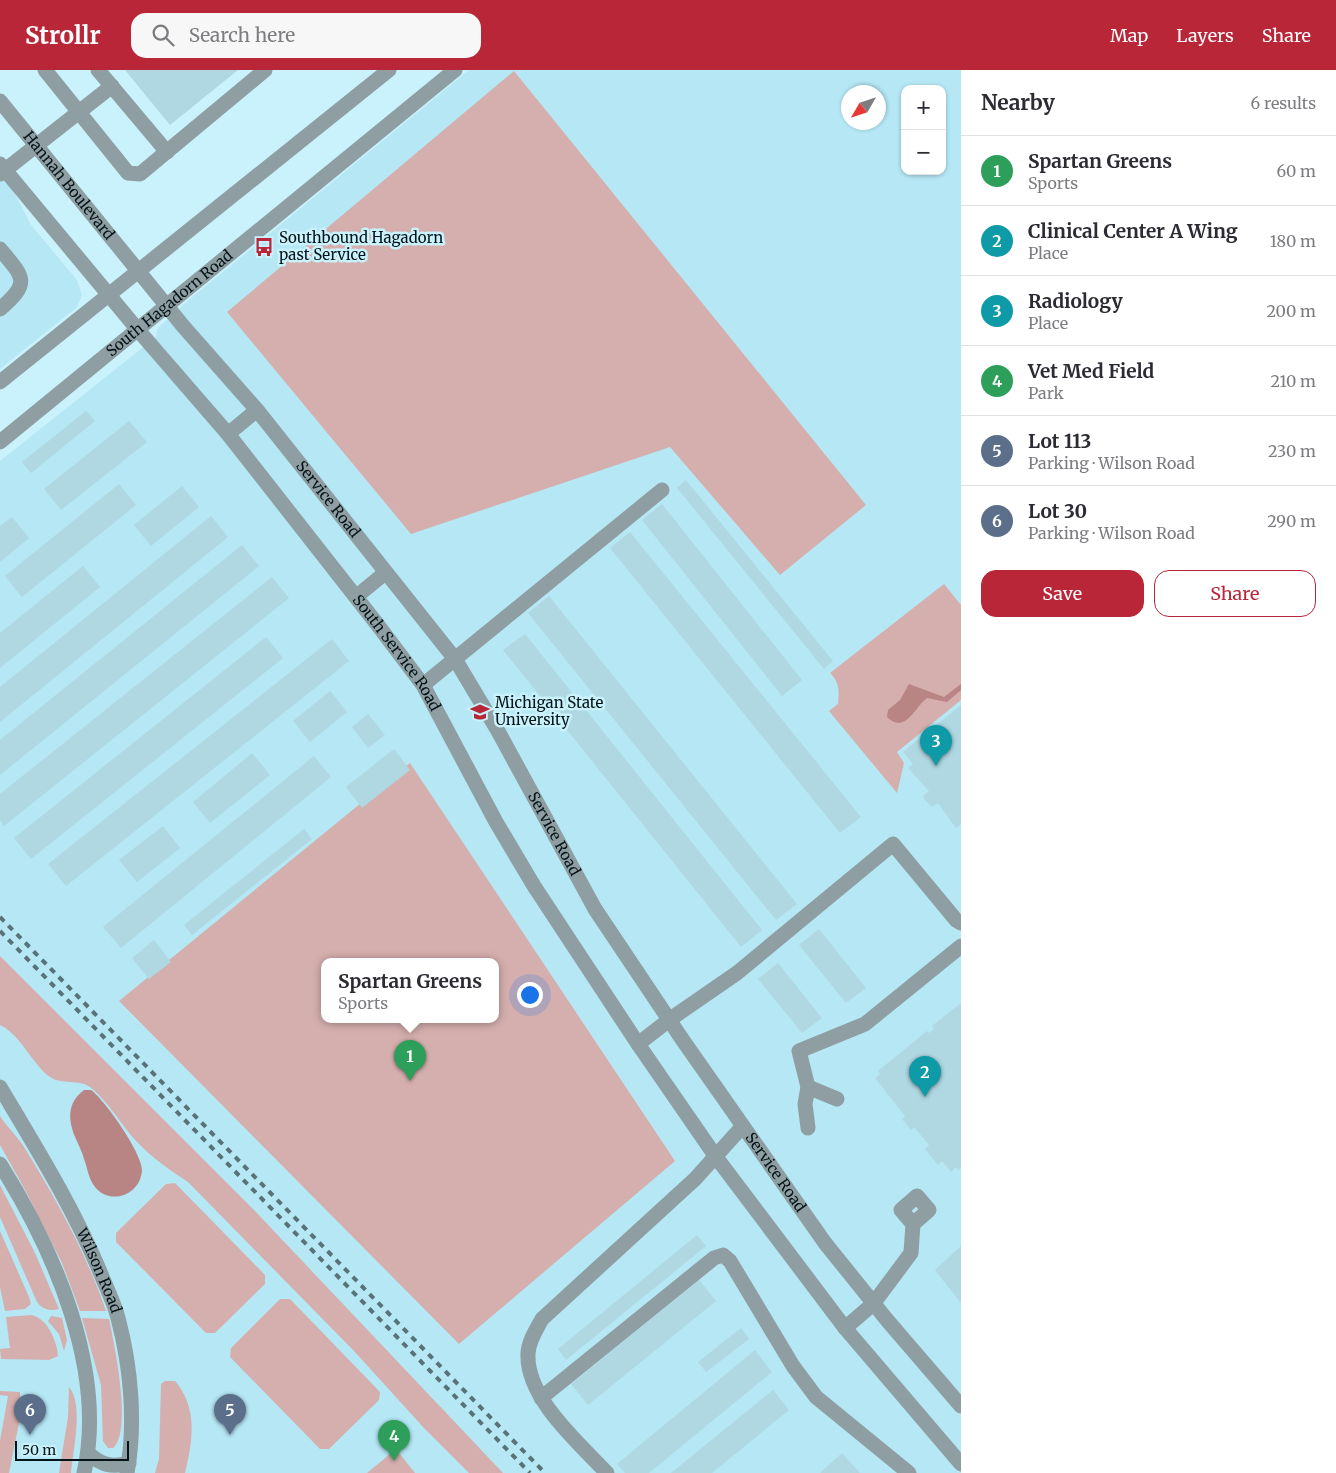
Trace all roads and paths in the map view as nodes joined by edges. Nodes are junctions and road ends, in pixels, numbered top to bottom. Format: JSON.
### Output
{"nodes":[{"id":1,"x":45,"y":70,"type":"edge"},
{"id":2,"x":98,"y":70,"type":"edge"},
{"id":3,"x":265,"y":70,"type":"edge"},
{"id":4,"x":389,"y":70,"type":"edge"},
{"id":5,"x":438,"y":70,"type":"edge"},
{"id":6,"x":455,"y":70,"type":"edge"},
{"id":7,"x":112,"y":86,"type":"junction"},
{"id":8,"x":435,"y":86,"type":"junction"},
{"id":9,"x":0,"y":101,"type":"edge"},
{"id":10,"x":78,"y":111,"type":"junction"},
{"id":11,"x":36,"y":145,"type":"junction"},
{"id":12,"x":167,"y":152,"type":"junction"},
{"id":13,"x":2,"y":169,"type":"edge"},
{"id":14,"x":0,"y":249,"type":"edge"},
{"id":15,"x":138,"y":270,"type":"junction"},
{"id":16,"x":108,"y":295,"type":"junction"},
{"id":17,"x":168,"y":305,"type":"junction"},
{"id":18,"x":0,"y":309,"type":"edge"},
{"id":19,"x":138,"y":330,"type":"junction"},
{"id":20,"x":0,"y":382,"type":"edge"},
{"id":21,"x":257,"y":410,"type":"junction"},
{"id":22,"x":228,"y":434,"type":"junction"},
{"id":23,"x":0,"y":442,"type":"edge"},
{"id":24,"x":662,"y":490,"type":"dead end"},
{"id":25,"x":385,"y":573,"type":"junction"},
{"id":26,"x":357,"y":596,"type":"junction"},
{"id":27,"x":455,"y":659,"type":"junction"},
{"id":28,"x":422,"y":685,"type":"junction"},
{"id":29,"x":961,"y":923,"type":"edge"},
{"id":30,"x":961,"y":946,"type":"edge"},
{"id":31,"x":669,"y":1020,"type":"junction"},
{"id":32,"x":638,"y":1044,"type":"junction"},
{"id":33,"x":0,"y":1087,"type":"edge"},
{"id":34,"x":808,"y":1087,"type":"junction"},
{"id":35,"x":837,"y":1099,"type":"dead end"},
{"id":36,"x":0,"y":1102,"type":"edge"},
{"id":37,"x":742,"y":1127,"type":"junction"},
{"id":38,"x":808,"y":1128,"type":"dead end"},
{"id":39,"x":35,"y":1145,"type":"junction"},
{"id":40,"x":716,"y":1157,"type":"junction"},
{"id":41,"x":0,"y":1164,"type":"edge"},
{"id":42,"x":913,"y":1224,"type":"dead end"},
{"id":43,"x":873,"y":1304,"type":"junction"},
{"id":44,"x":845,"y":1328,"type":"junction"},
{"id":45,"x":541,"y":1398,"type":"junction"},
{"id":46,"x":961,"y":1406,"type":"edge"},
{"id":47,"x":88,"y":1453,"type":"junction"},
{"id":48,"x":961,"y":1464,"type":"edge"},
{"id":49,"x":128,"y":1468,"type":"edge"},
{"id":50,"x":84,"y":1473,"type":"edge"},
{"id":51,"x":607,"y":1473,"type":"edge"},
{"id":52,"x":909,"y":1473,"type":"edge"}],
"edges":[{"from":1,"to":10,"type":"street"},
{"from":2,"to":7,"type":"street"},
{"from":3,"to":12,"type":"street"},
{"from":4,"to":15,"type":"street"},
{"from":5,"to":8,"type":"street"},
{"from":6,"to":8,"type":"street","name":"South Hagadorn Road"},
{"from":7,"to":10,"type":"street"},
{"from":7,"to":12,"type":"street"},
{"from":8,"to":17,"type":"street","name":"South Hagadorn Road"},
{"from":9,"to":11,"type":"street","name":"Hannah Boulevard"},
{"from":10,"to":11,"type":"street"},
{"from":10,"to":12,"type":"street"},
{"from":11,"to":13,"type":"street"},
{"from":11,"to":15,"type":"street","name":"Hannah Boulevard"},
{"from":13,"to":16,"type":"street"},
{"from":14,"to":18,"type":"street"},
{"from":15,"to":16,"type":"street"},
{"from":15,"to":17,"type":"street","name":"Service Road"},
{"from":16,"to":19,"type":"street","name":"South Service Road"},
{"from":16,"to":20,"type":"street"},
{"from":17,"to":19,"type":"street","name":"South Hagadorn Road"},
{"from":17,"to":21,"type":"street","name":"Service Road"},
{"from":19,"to":22,"type":"street","name":"South Service Road"},
{"from":19,"to":23,"type":"street","name":"South Hagadorn Road"},
{"from":21,"to":22,"type":"street"},
{"from":21,"to":25,"type":"street","name":"Service Road"},
{"from":22,"to":26,"type":"street","name":"South Service Road"},
{"from":24,"to":27,"type":"street"},
{"from":25,"to":26,"type":"street"},
{"from":25,"to":27,"type":"street","name":"Service Road"},
{"from":26,"to":28,"type":"street","name":"South Service Road"},
{"from":27,"to":28,"type":"street"},
{"from":27,"to":31,"type":"street","name":"Service Road"},
{"from":28,"to":32,"type":"street","name":"South Service Road"},
{"from":29,"to":31,"type":"street"},
{"from":30,"to":34,"type":"street"},
{"from":31,"to":32,"type":"street"},
{"from":31,"to":37,"type":"street","name":"Service Road"},
{"from":32,"to":40,"type":"street"},
{"from":33,"to":39,"type":"street","name":"Wilson Road"},
{"from":34,"to":35,"type":"street"},
{"from":34,"to":38,"type":"street"},
{"from":36,"to":39,"type":"street"},
{"from":37,"to":40,"type":"street"},
{"from":37,"to":43,"type":"street","name":"Service Road"},
{"from":39,"to":49,"type":"street","name":"Wilson Road"},
{"from":40,"to":44,"type":"street"},
{"from":40,"to":45,"type":"street"},
{"from":41,"to":47,"type":"street"},
{"from":42,"to":43,"type":"street"},
{"from":43,"to":44,"type":"street"},
{"from":43,"to":46,"type":"street","name":"Service Road"},
{"from":44,"to":48,"type":"street"},
{"from":45,"to":51,"type":"street"},
{"from":45,"to":52,"type":"street"},
{"from":47,"to":49,"type":"street"},
{"from":47,"to":50,"type":"street"}]}
